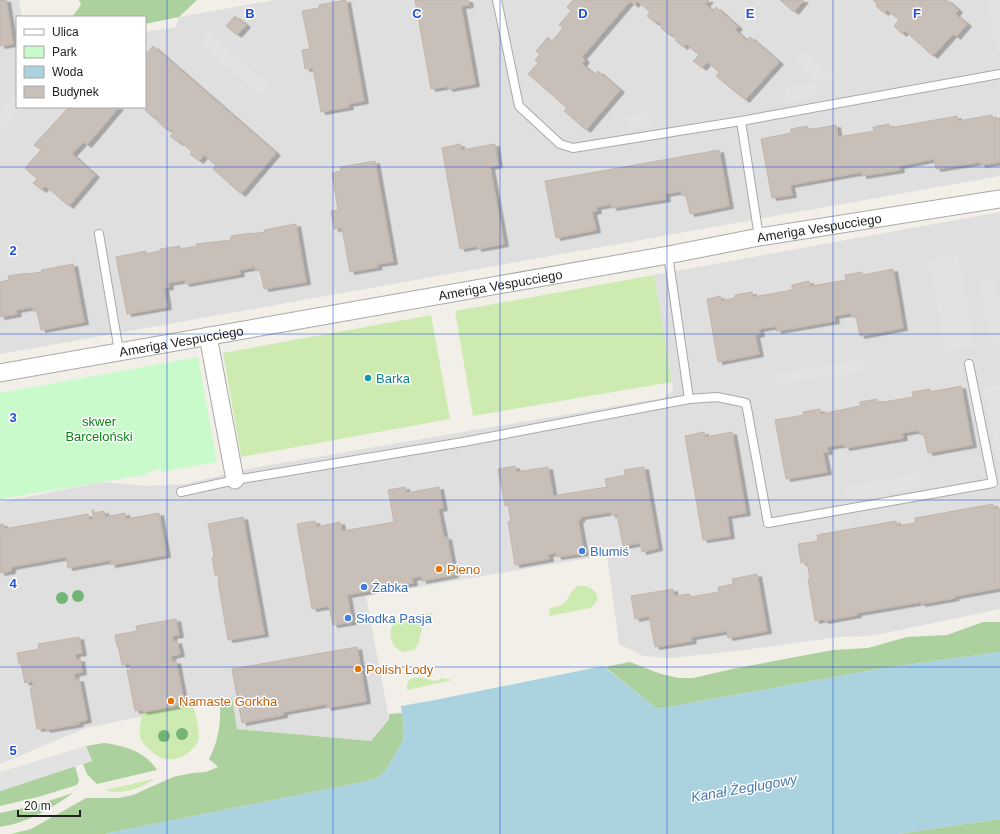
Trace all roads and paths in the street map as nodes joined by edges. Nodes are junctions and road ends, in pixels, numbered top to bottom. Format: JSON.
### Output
{"nodes":[{"id":1,"x":497,"y":0,"type":"edge"},
{"id":2,"x":1000,"y":74,"type":"edge"},
{"id":3,"x":741,"y":121,"type":"junction"},
{"id":4,"x":1000,"y":199,"type":"edge"},
{"id":5,"x":99,"y":234,"type":"dead end"},
{"id":6,"x":759,"y":238,"type":"junction"},
{"id":7,"x":668,"y":255,"type":"junction"},
{"id":8,"x":208,"y":336,"type":"junction"},
{"id":9,"x":119,"y":352,"type":"junction"},
{"id":10,"x":969,"y":364,"type":"dead end"},
{"id":11,"x":0,"y":373,"type":"edge"},
{"id":12,"x":689,"y":399,"type":"junction"},
{"id":13,"x":235,"y":480,"type":"junction"},
{"id":14,"x":181,"y":492,"type":"dead end"}],
"edges":[{"from":1,"to":3,"type":"lane"},
{"from":2,"to":3,"type":"lane"},
{"from":3,"to":6,"type":"lane"},
{"from":4,"to":6,"type":"street","name":"Ameriga Vespucciego"},
{"from":5,"to":9,"type":"lane"},
{"from":6,"to":7,"type":"street","name":"Ameriga Vespucciego"},
{"from":7,"to":8,"type":"street","name":"Ameriga Vespucciego"},
{"from":7,"to":12,"type":"lane"},
{"from":8,"to":9,"type":"street","name":"Ameriga Vespucciego"},
{"from":8,"to":13,"type":"street"},
{"from":9,"to":11,"type":"street","name":"Ameriga Vespucciego"},
{"from":10,"to":12,"type":"lane"},
{"from":12,"to":13,"type":"lane"},
{"from":13,"to":14,"type":"lane"}]}
